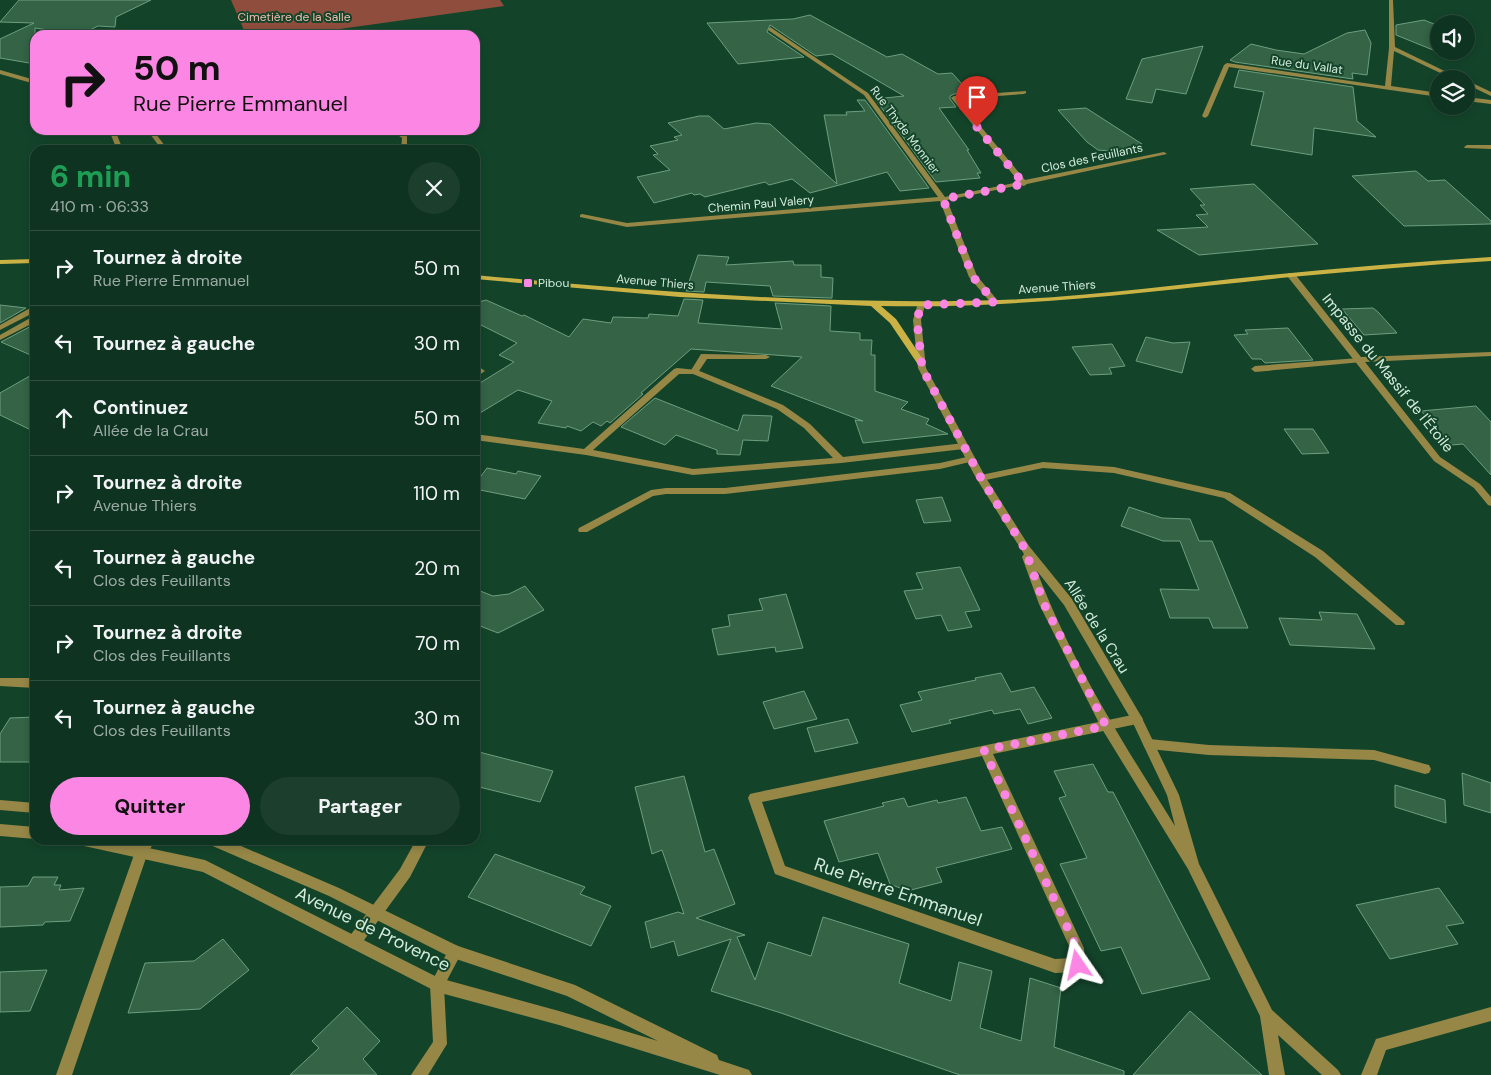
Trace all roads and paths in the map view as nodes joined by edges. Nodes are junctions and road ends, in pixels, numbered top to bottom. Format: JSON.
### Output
{"nodes":[{"id":1,"x":1391,"y":0,"type":"edge"},
{"id":2,"x":770,"y":29,"type":"dead end"},
{"id":3,"x":1392,"y":48,"type":"junction"},
{"id":4,"x":1439,"y":70,"type":"edge"},
{"id":5,"x":0,"y":72,"type":"edge"},
{"id":6,"x":30,"y":81,"type":"edge"},
{"id":7,"x":1475,"y":86,"type":"edge"},
{"id":8,"x":1388,"y":88,"type":"junction"},
{"id":9,"x":1024,"y":92,"type":"dead end"},
{"id":10,"x":1430,"y":94,"type":"edge"},
{"id":11,"x":1491,"y":94,"type":"edge"},
{"id":12,"x":1475,"y":100,"type":"edge"},
{"id":13,"x":1491,"y":102,"type":"edge"},
{"id":14,"x":1205,"y":116,"type":"dead end"},
{"id":15,"x":1467,"y":146,"type":"dead end"},
{"id":16,"x":1491,"y":148,"type":"edge"},
{"id":17,"x":1164,"y":154,"type":"dead end"},
{"id":18,"x":1024,"y":184,"type":"junction"},
{"id":19,"x":943,"y":199,"type":"junction"},
{"id":20,"x":582,"y":216,"type":"dead end"},
{"id":21,"x":1491,"y":259,"type":"edge"},
{"id":22,"x":30,"y":261,"type":"edge"},
{"id":23,"x":0,"y":262,"type":"edge"},
{"id":24,"x":1292,"y":275,"type":"junction"},
{"id":25,"x":480,"y":278,"type":"edge"},
{"id":26,"x":995,"y":302,"type":"junction"},
{"id":27,"x":874,"y":304,"type":"junction"},
{"id":28,"x":921,"y":305,"type":"junction"},
{"id":29,"x":30,"y":312,"type":"edge"},
{"id":30,"x":30,"y":322,"type":"edge"},
{"id":31,"x":0,"y":328,"type":"edge"},
{"id":32,"x":0,"y":338,"type":"edge"},
{"id":33,"x":1491,"y":354,"type":"edge"},
{"id":34,"x":766,"y":356,"type":"dead end"},
{"id":35,"x":1358,"y":360,"type":"junction"},
{"id":36,"x":920,"y":361,"type":"junction"},
{"id":37,"x":1255,"y":369,"type":"dead end"},
{"id":38,"x":694,"y":372,"type":"junction"},
{"id":39,"x":480,"y":438,"type":"edge"},
{"id":40,"x":964,"y":446,"type":"junction"},
{"id":41,"x":586,"y":452,"type":"junction"},
{"id":42,"x":971,"y":459,"type":"junction"},
{"id":43,"x":841,"y":460,"type":"junction"},
{"id":44,"x":981,"y":478,"type":"junction"},
{"id":45,"x":1491,"y":503,"type":"edge"},
{"id":46,"x":583,"y":530,"type":"dead end"},
{"id":47,"x":1025,"y":549,"type":"junction"},
{"id":48,"x":1400,"y":622,"type":"dead end"},
{"id":49,"x":0,"y":682,"type":"edge"},
{"id":50,"x":30,"y":683,"type":"edge"},
{"id":51,"x":1138,"y":719,"type":"junction"},
{"id":52,"x":1106,"y":726,"type":"junction"},
{"id":53,"x":1149,"y":744,"type":"junction"},
{"id":54,"x":984,"y":750,"type":"junction"},
{"id":55,"x":1425,"y":769,"type":"dead end"},
{"id":56,"x":0,"y":805,"type":"edge"},
{"id":57,"x":30,"y":808,"type":"edge"},
{"id":58,"x":0,"y":830,"type":"edge"},
{"id":59,"x":30,"y":833,"type":"edge"},
{"id":60,"x":226,"y":845,"type":"edge"},
{"id":61,"x":420,"y":845,"type":"edge"},
{"id":62,"x":145,"y":846,"type":"edge"},
{"id":63,"x":1193,"y":865,"type":"junction"},
{"id":64,"x":376,"y":913,"type":"junction"},
{"id":65,"x":354,"y":942,"type":"junction"},
{"id":66,"x":455,"y":952,"type":"junction"},
{"id":67,"x":437,"y":985,"type":"junction"},
{"id":68,"x":1491,"y":1014,"type":"edge"},
{"id":69,"x":1267,"y":1015,"type":"junction"},
{"id":70,"x":741,"y":1074,"type":"edge"},
{"id":71,"x":64,"y":1075,"type":"edge"},
{"id":72,"x":419,"y":1075,"type":"edge"},
{"id":73,"x":1277,"y":1075,"type":"edge"},
{"id":74,"x":1333,"y":1075,"type":"edge"},
{"id":75,"x":1369,"y":1075,"type":"edge"}],
"edges":[{"from":1,"to":3,"type":"street"},
{"from":2,"to":19,"type":"street","name":"Rue Thyde Monnier"},
{"from":3,"to":4,"type":"street"},
{"from":3,"to":8,"type":"street"},
{"from":5,"to":6,"type":"street"},
{"from":7,"to":11,"type":"street"},
{"from":8,"to":10,"type":"street","name":"Rue du Vallat"},
{"from":8,"to":14,"type":"street","name":"Rue du Vallat"},
{"from":9,"to":18,"type":"street","name":"Clos des Feuillants"},
{"from":12,"to":13,"type":"street"},
{"from":15,"to":16,"type":"street"},
{"from":17,"to":18,"type":"street","name":"Clos des Feuillants"},
{"from":18,"to":19,"type":"street","name":"Clos des Feuillants"},
{"from":19,"to":20,"type":"street","name":"Chemin Paul Valery"},
{"from":19,"to":26,"type":"street"},
{"from":21,"to":24,"type":"main road","name":"Avenue Thiers"},
{"from":22,"to":23,"type":"main road"},
{"from":24,"to":26,"type":"main road","name":"Avenue Thiers"},
{"from":24,"to":35,"type":"street","name":"Impasse du Massif de l'Étoile"},
{"from":25,"to":27,"type":"main road","name":"Avenue Thiers"},
{"from":26,"to":28,"type":"main road","name":"Avenue Thiers"},
{"from":27,"to":28,"type":"main road","name":"Avenue Thiers"},
{"from":27,"to":36,"type":"main road"},
{"from":28,"to":36,"type":"street","name":"Allée de la Crau"},
{"from":29,"to":31,"type":"street"},
{"from":30,"to":32,"type":"street"},
{"from":33,"to":35,"type":"street"},
{"from":34,"to":38,"type":"street"},
{"from":35,"to":37,"type":"street"},
{"from":35,"to":45,"type":"street","name":"Impasse du Massif de l'Étoile"},
{"from":36,"to":40,"type":"street","name":"Allée de la Crau"},
{"from":38,"to":41,"type":"street"},
{"from":38,"to":43,"type":"street"},
{"from":39,"to":41,"type":"street"},
{"from":40,"to":42,"type":"street","name":"Allée de la Crau"},
{"from":40,"to":43,"type":"street"},
{"from":41,"to":43,"type":"street"},
{"from":42,"to":44,"type":"street","name":"Allée de la Crau"},
{"from":42,"to":46,"type":"street"},
{"from":44,"to":47,"type":"street","name":"Allée de la Crau"},
{"from":44,"to":48,"type":"street"},
{"from":47,"to":51,"type":"street","name":"Allée de la Crau"},
{"from":47,"to":52,"type":"street"},
{"from":49,"to":50,"type":"street"},
{"from":51,"to":52,"type":"street","name":"Rue Pierre Emmanuel"},
{"from":51,"to":53,"type":"street","name":"Allée de la Crau"},
{"from":52,"to":54,"type":"street","name":"Rue Pierre Emmanuel"},
{"from":52,"to":63,"type":"street"},
{"from":53,"to":55,"type":"street"},
{"from":53,"to":63,"type":"street","name":"Allée de la Crau"},
{"from":54,"to":54,"type":"street","name":"Rue Pierre Emmanuel"},
{"from":56,"to":57,"type":"street"},
{"from":58,"to":59,"type":"street"},
{"from":60,"to":64,"type":"street","name":"Avenue de Provence"},
{"from":61,"to":64,"type":"street"},
{"from":62,"to":65,"type":"street","name":"Avenue de Provence"},
{"from":62,"to":71,"type":"street"},
{"from":63,"to":69,"type":"street"},
{"from":64,"to":65,"type":"street"},
{"from":64,"to":66,"type":"street","name":"Avenue de Provence"},
{"from":65,"to":67,"type":"street","name":"Avenue de Provence"},
{"from":66,"to":67,"type":"street"},
{"from":66,"to":70,"type":"street","name":"Avenue de Provence"},
{"from":67,"to":70,"type":"street","name":"Avenue de Provence"},
{"from":67,"to":72,"type":"street"},
{"from":68,"to":75,"type":"street"},
{"from":69,"to":73,"type":"street"},
{"from":69,"to":74,"type":"street"}]}
